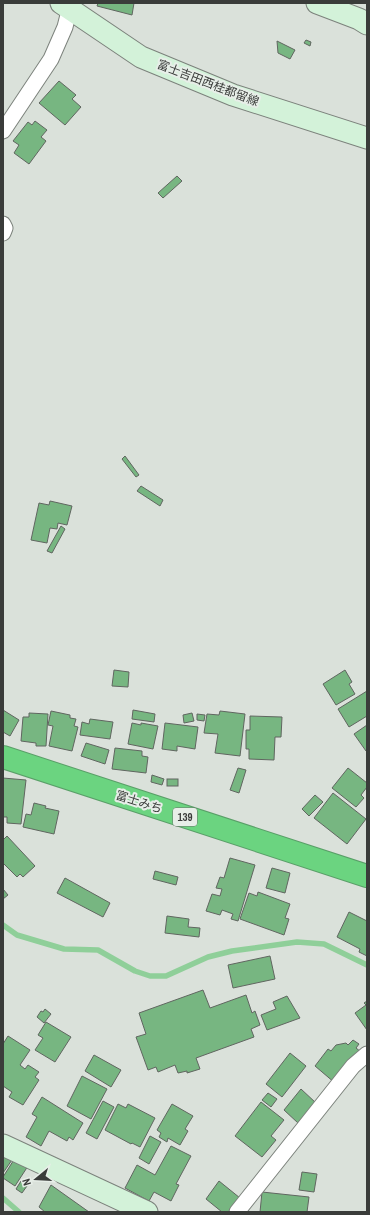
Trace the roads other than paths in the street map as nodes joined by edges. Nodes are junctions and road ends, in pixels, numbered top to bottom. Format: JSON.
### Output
{"nodes":[{"id":1,"x":61,"y":3,"type":"edge"},
{"id":2,"x":71,"y":3,"type":"edge"},
{"id":3,"x":317,"y":3,"type":"edge"},
{"id":4,"x":367,"y":24,"type":"edge"},
{"id":5,"x":3,"y":131,"type":"edge"},
{"id":6,"x":367,"y":138,"type":"edge"},
{"id":7,"x":3,"y":224,"type":"edge"},
{"id":8,"x":3,"y":234,"type":"edge"},
{"id":9,"x":3,"y":757,"type":"edge"},
{"id":10,"x":367,"y":876,"type":"edge"},
{"id":11,"x":367,"y":1054,"type":"edge"},
{"id":12,"x":3,"y":1145,"type":"edge"},
{"id":13,"x":147,"y":1212,"type":"edge"},
{"id":14,"x":237,"y":1212,"type":"edge"}],
"edges":[{"from":1,"to":6,"type":"main road","name":"富士吉田西桂都留線"},
{"from":2,"to":5,"type":"street"},
{"from":3,"to":4,"type":"main road"},
{"from":7,"to":8,"type":"street"},
{"from":9,"to":10,"type":"highway","name":"富士みち","number":"139"},
{"from":11,"to":14,"type":"street"},
{"from":12,"to":13,"type":"main road"}]}
